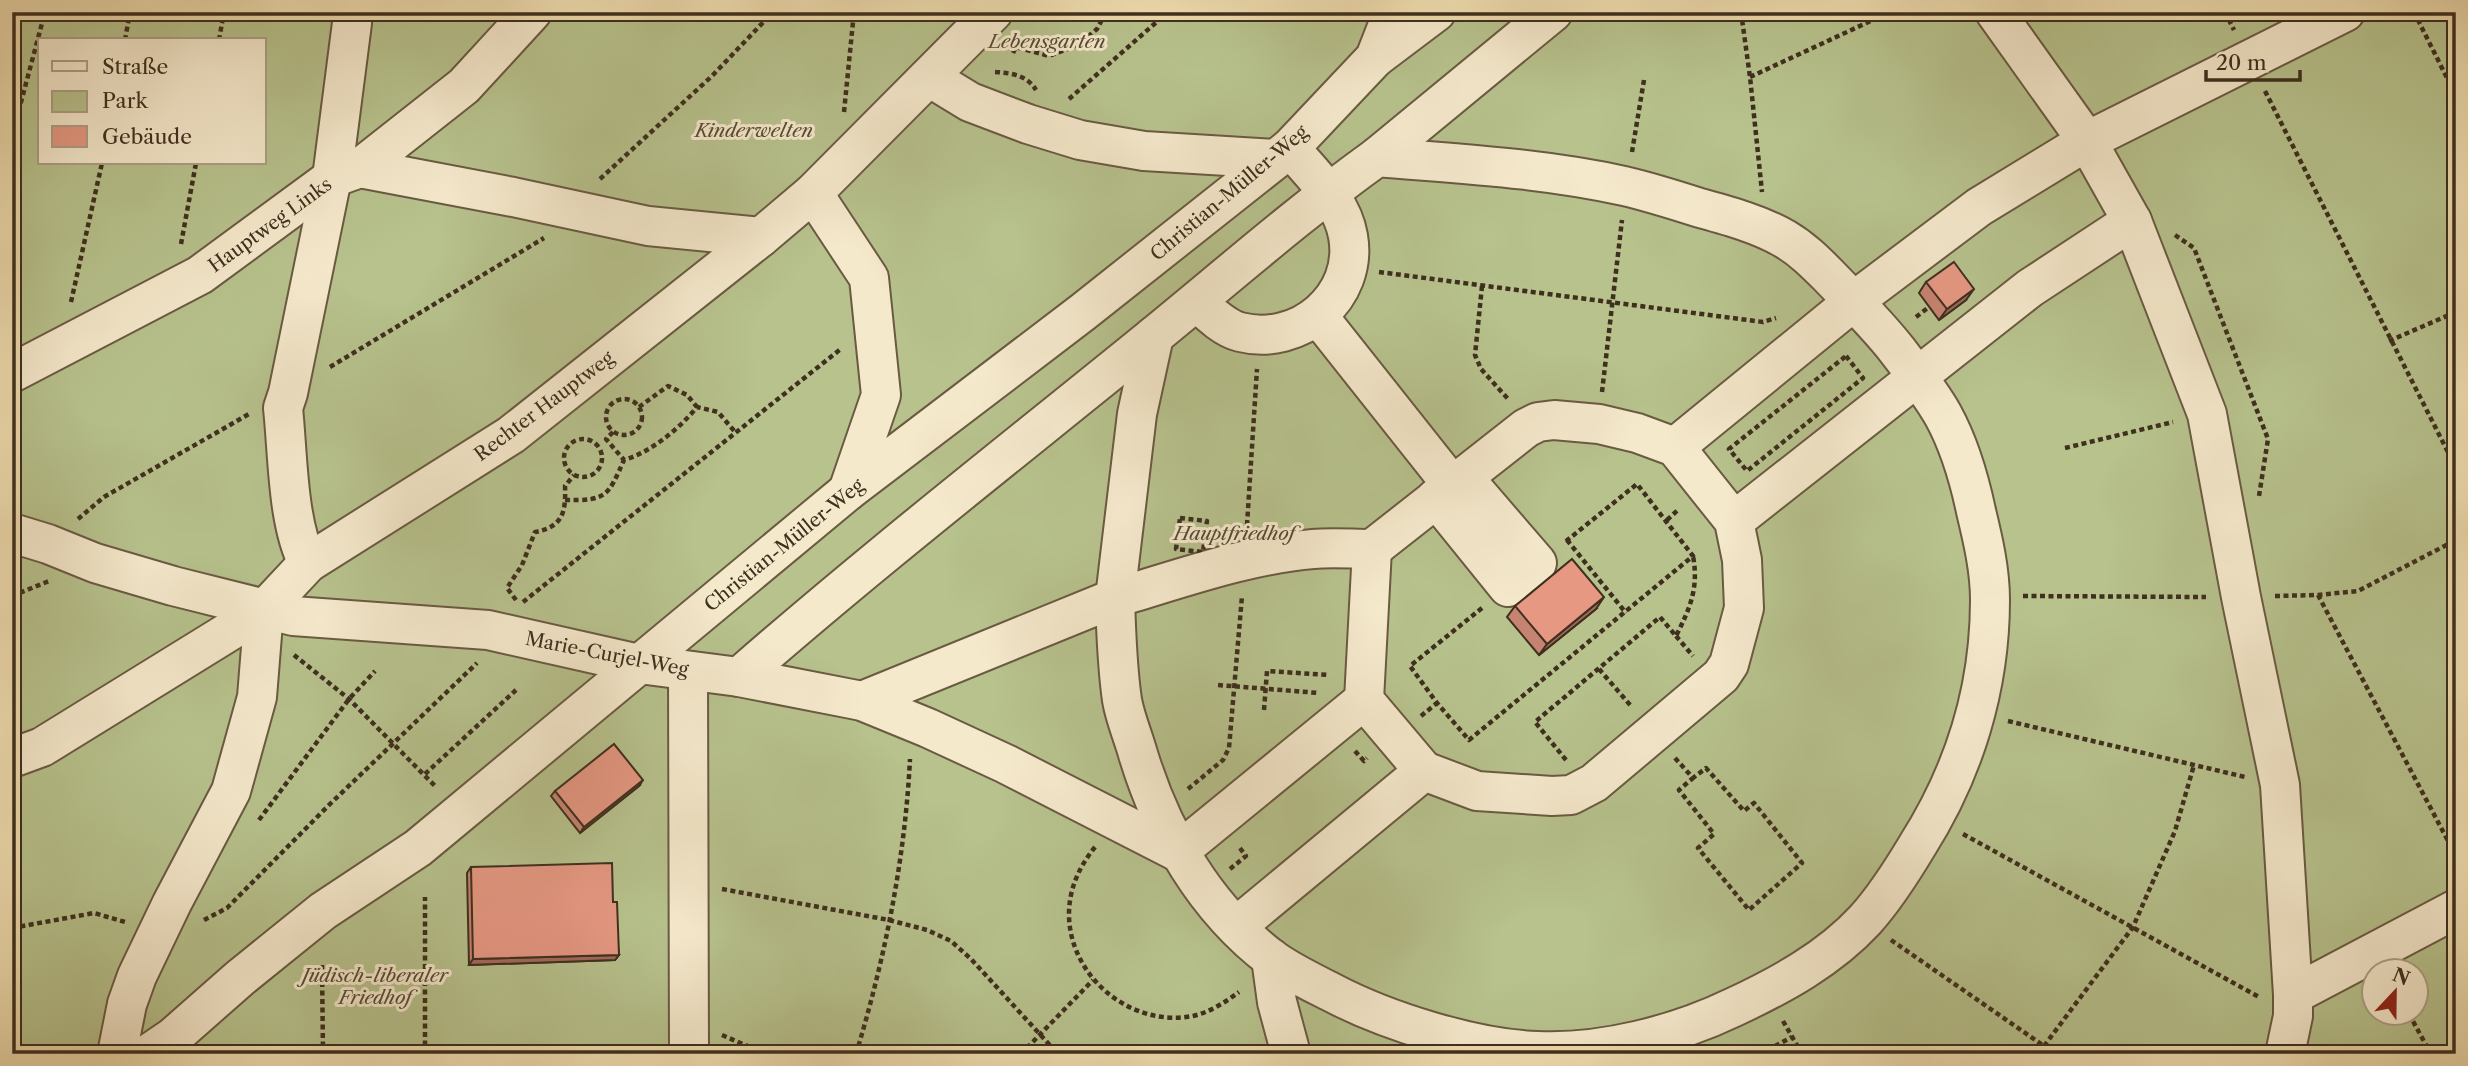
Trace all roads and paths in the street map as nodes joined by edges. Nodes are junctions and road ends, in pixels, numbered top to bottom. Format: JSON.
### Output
{"nodes":[{"id":1,"x":45,"y":12,"type":"edge"},
{"id":2,"x":130,"y":12,"type":"edge"},
{"id":3,"x":225,"y":12,"type":"edge"},
{"id":4,"x":351,"y":12,"type":"edge"},
{"id":5,"x":532,"y":12,"type":"edge"},
{"id":6,"x":773,"y":12,"type":"edge"},
{"id":7,"x":854,"y":12,"type":"edge"},
{"id":8,"x":993,"y":12,"type":"edge"},
{"id":9,"x":1106,"y":12,"type":"edge"},
{"id":10,"x":1167,"y":12,"type":"edge"},
{"id":11,"x":1393,"y":12,"type":"edge"},
{"id":12,"x":1436,"y":12,"type":"edge"},
{"id":13,"x":1553,"y":12,"type":"edge"},
{"id":14,"x":1741,"y":12,"type":"edge"},
{"id":15,"x":1890,"y":12,"type":"edge"},
{"id":16,"x":1995,"y":12,"type":"edge"},
{"id":17,"x":2345,"y":12,"type":"edge"},
{"id":18,"x":2414,"y":12,"type":"edge"},
{"id":19,"x":38,"y":38,"type":"edge"},
{"id":20,"x":38,"y":38,"type":"edge"},
{"id":21,"x":125,"y":38,"type":"edge"},
{"id":22,"x":219,"y":38,"type":"edge"},
{"id":23,"x":1013,"y":53,"type":"dead end"},
{"id":24,"x":1375,"y":58,"type":"junction"},
{"id":25,"x":2249,"y":60,"type":"junction"},
{"id":26,"x":929,"y":77,"type":"junction"},
{"id":27,"x":1750,"y":77,"type":"junction"},
{"id":28,"x":1644,"y":80,"type":"dead end"},
{"id":29,"x":2456,"y":96,"type":"edge"},
{"id":30,"x":844,"y":116,"type":"dead end"},
{"id":31,"x":1048,"y":130,"type":"junction"},
{"id":32,"x":12,"y":136,"type":"edge"},
{"id":33,"x":2087,"y":141,"type":"junction"},
{"id":34,"x":1282,"y":153,"type":"junction"},
{"id":35,"x":1377,"y":157,"type":"junction"},
{"id":36,"x":102,"y":164,"type":"edge"},
{"id":37,"x":196,"y":164,"type":"edge"},
{"id":38,"x":346,"y":173,"type":"junction"},
{"id":39,"x":1627,"y":187,"type":"junction"},
{"id":40,"x":1328,"y":192,"type":"junction"},
{"id":41,"x":813,"y":193,"type":"junction"},
{"id":42,"x":568,"y":209,"type":"junction"},
{"id":43,"x":2132,"y":221,"type":"junction"},
{"id":44,"x":1765,"y":229,"type":"junction"},
{"id":45,"x":761,"y":237,"type":"junction"},
{"id":46,"x":1347,"y":268,"type":"junction"},
{"id":47,"x":1482,"y":286,"type":"junction"},
{"id":48,"x":173,"y":290,"type":"junction"},
{"id":49,"x":1854,"y":301,"type":"junction"},
{"id":50,"x":1196,"y":302,"type":"junction"},
{"id":51,"x":1611,"y":304,"type":"junction"},
{"id":52,"x":1929,"y":307,"type":"dead end"},
{"id":53,"x":2456,"y":312,"type":"edge"},
{"id":54,"x":1318,"y":316,"type":"junction"},
{"id":55,"x":1782,"y":316,"type":"dead end"},
{"id":56,"x":1916,"y":317,"type":"dead end"},
{"id":57,"x":873,"y":323,"type":"junction"},
{"id":58,"x":1154,"y":336,"type":"junction"},
{"id":59,"x":2389,"y":341,"type":"junction"},
{"id":60,"x":61,"y":346,"type":"junction"},
{"id":61,"x":1862,"y":361,"type":"dead end"},
{"id":62,"x":1855,"y":367,"type":"junction"},
{"id":63,"x":12,"y":373,"type":"edge"},
{"id":64,"x":1917,"y":377,"type":"junction"},
{"id":65,"x":639,"y":407,"type":"junction"},
{"id":66,"x":697,"y":407,"type":"junction"},
{"id":67,"x":2207,"y":414,"type":"junction"},
{"id":68,"x":1599,"y":424,"type":"junction"},
{"id":69,"x":1532,"y":425,"type":"junction"},
{"id":70,"x":613,"y":432,"type":"junction"},
{"id":71,"x":736,"y":433,"type":"junction"},
{"id":72,"x":606,"y":439,"type":"junction"},
{"id":73,"x":598,"y":446,"type":"junction"},
{"id":74,"x":1675,"y":447,"type":"junction"},
{"id":75,"x":2065,"y":448,"type":"dead end"},
{"id":76,"x":624,"y":460,"type":"junction"},
{"id":77,"x":2456,"y":468,"type":"edge"},
{"id":78,"x":574,"y":475,"type":"junction"},
{"id":79,"x":1450,"y":487,"type":"junction"},
{"id":80,"x":848,"y":491,"type":"junction"},
{"id":81,"x":565,"y":499,"type":"junction"},
{"id":82,"x":1680,"y":508,"type":"dead end"},
{"id":83,"x":1180,"y":518,"type":"joint"},
{"id":84,"x":1667,"y":520,"type":"junction"},
{"id":85,"x":1734,"y":521,"type":"junction"},
{"id":86,"x":12,"y":533,"type":"edge"},
{"id":87,"x":1567,"y":540,"type":"junction"},
{"id":88,"x":1372,"y":549,"type":"junction"},
{"id":89,"x":1693,"y":556,"type":"junction"},
{"id":90,"x":308,"y":563,"type":"junction"},
{"id":91,"x":1536,"y":563,"type":"joint"},
{"id":92,"x":2318,"y":596,"type":"dead end"},
{"id":93,"x":1115,"y":598,"type":"junction"},
{"id":94,"x":1490,"y":601,"type":"dead end"},
{"id":95,"x":1626,"y":613,"type":"junction"},
{"id":96,"x":263,"y":620,"type":"junction"},
{"id":97,"x":488,"y":630,"type":"junction"},
{"id":98,"x":1676,"y":636,"type":"junction"},
{"id":99,"x":639,"y":664,"type":"junction"},
{"id":100,"x":1684,"y":665,"type":"dead end"},
{"id":101,"x":1599,"y":669,"type":"junction"},
{"id":102,"x":375,"y":671,"type":"dead end"},
{"id":103,"x":688,"y":671,"type":"junction"},
{"id":104,"x":1329,"y":676,"type":"dead end"},
{"id":105,"x":739,"y":677,"type":"junction"},
{"id":106,"x":1218,"y":685,"type":"dead end"},
{"id":107,"x":1266,"y":689,"type":"junction"},
{"id":108,"x":516,"y":690,"type":"dead end"},
{"id":109,"x":1345,"y":697,"type":"junction"},
{"id":110,"x":349,"y":699,"type":"junction"},
{"id":111,"x":862,"y":701,"type":"junction"},
{"id":112,"x":1437,"y":703,"type":"junction"},
{"id":113,"x":1264,"y":710,"type":"dead end"},
{"id":114,"x":1426,"y":712,"type":"dead end"},
{"id":115,"x":1976,"y":714,"type":"junction"},
{"id":116,"x":912,"y":721,"type":"junction"},
{"id":117,"x":1639,"y":725,"type":"junction"},
{"id":118,"x":394,"y":743,"type":"junction"},
{"id":119,"x":1576,"y":753,"type":"dead end"},
{"id":120,"x":12,"y":758,"type":"edge"},
{"id":121,"x":2194,"y":765,"type":"junction"},
{"id":122,"x":1424,"y":771,"type":"junction"},
{"id":123,"x":425,"y":774,"type":"junction"},
{"id":124,"x":1693,"y":778,"type":"junction"},
{"id":125,"x":2280,"y":785,"type":"junction"},
{"id":126,"x":459,"y":815,"type":"junction"},
{"id":127,"x":1935,"y":818,"type":"junction"},
{"id":128,"x":259,"y":820,"type":"dead end"},
{"id":129,"x":1123,"y":824,"type":"junction"},
{"id":130,"x":1178,"y":852,"type":"junction"},
{"id":131,"x":2456,"y":856,"type":"edge"},
{"id":132,"x":689,"y":883,"type":"junction"},
{"id":133,"x":425,"y":897,"type":"dead end"},
{"id":134,"x":2456,"y":909,"type":"edge"},
{"id":135,"x":889,"y":920,"type":"junction"},
{"id":136,"x":1864,"y":921,"type":"junction"},
{"id":137,"x":1237,"y":926,"type":"junction"},
{"id":138,"x":2133,"y":927,"type":"junction"},
{"id":139,"x":12,"y":928,"type":"edge"},
{"id":140,"x":158,"y":932,"type":"junction"},
{"id":141,"x":1271,"y":958,"type":"junction"},
{"id":142,"x":322,"y":965,"type":"dead end"},
{"id":143,"x":1093,"y":980,"type":"junction"},
{"id":144,"x":2293,"y":1005,"type":"junction"},
{"id":145,"x":2418,"y":1028,"type":"edge"},
{"id":146,"x":1040,"y":1033,"type":"junction"},
{"id":147,"x":1792,"y":1037,"type":"dead end"},
{"id":148,"x":689,"y":1038,"type":"edge"},
{"id":149,"x":2456,"y":1044,"type":"edge"},
{"id":150,"x":2044,"y":1046,"type":"junction"},
{"id":151,"x":117,"y":1054,"type":"edge"},
{"id":152,"x":148,"y":1054,"type":"edge"},
{"id":153,"x":323,"y":1054,"type":"edge"},
{"id":154,"x":425,"y":1054,"type":"edge"},
{"id":155,"x":766,"y":1054,"type":"edge"},
{"id":156,"x":856,"y":1054,"type":"edge"},
{"id":157,"x":1021,"y":1054,"type":"edge"},
{"id":158,"x":1058,"y":1054,"type":"edge"},
{"id":159,"x":1291,"y":1054,"type":"edge"},
{"id":160,"x":1760,"y":1054,"type":"edge"},
{"id":161,"x":2038,"y":1054,"type":"edge"},
{"id":162,"x":2285,"y":1054,"type":"edge"},
{"id":163,"x":2433,"y":1054,"type":"edge"}],
"edges":[{"from":1,"to":20,"type":"path"},
{"from":2,"to":21,"type":"path"},
{"from":3,"to":22,"type":"path"},
{"from":4,"to":38,"type":"lane"},
{"from":5,"to":38,"type":"lane","name":"Hauptweg Links"},
{"from":6,"to":42,"type":"path"},
{"from":7,"to":30,"type":"path"},
{"from":8,"to":26,"type":"lane","name":"Rechter Hauptweg"},
{"from":9,"to":23,"type":"path"},
{"from":10,"to":31,"type":"path"},
{"from":11,"to":24,"type":"lane","name":"Christian-Müller-Weg"},
{"from":12,"to":24,"type":"lane"},
{"from":13,"to":35,"type":"lane"},
{"from":14,"to":27,"type":"path"},
{"from":15,"to":27,"type":"path"},
{"from":16,"to":33,"type":"lane"},
{"from":17,"to":25,"type":"lane"},
{"from":18,"to":29,"type":"path"},
{"from":19,"to":32,"type":"path"},
{"from":24,"to":34,"type":"lane","name":"Christian-Müller-Weg"},
{"from":25,"to":33,"type":"lane"},
{"from":25,"to":59,"type":"path"},
{"from":26,"to":31,"type":"lane"},
{"from":26,"to":41,"type":"lane","name":"Rechter Hauptweg"},
{"from":27,"to":44,"type":"path"},
{"from":28,"to":39,"type":"path"},
{"from":31,"to":34,"type":"lane"},
{"from":33,"to":43,"type":"lane"},
{"from":33,"to":49,"type":"lane"},
{"from":34,"to":40,"type":"lane"},
{"from":34,"to":80,"type":"lane","name":"Christian-Müller-Weg"},
{"from":35,"to":39,"type":"lane"},
{"from":35,"to":40,"type":"lane"},
{"from":36,"to":60,"type":"path"},
{"from":37,"to":48,"type":"path"},
{"from":38,"to":42,"type":"lane"},
{"from":38,"to":48,"type":"lane","name":"Hauptweg Links"},
{"from":38,"to":90,"type":"lane"},
{"from":39,"to":44,"type":"lane"},
{"from":39,"to":51,"type":"path"},
{"from":40,"to":46,"type":"lane"},
{"from":40,"to":50,"type":"lane"},
{"from":41,"to":45,"type":"lane","name":"Rechter Hauptweg"},
{"from":41,"to":57,"type":"lane"},
{"from":42,"to":45,"type":"lane"},
{"from":43,"to":64,"type":"lane"},
{"from":43,"to":67,"type":"lane"},
{"from":44,"to":49,"type":"lane"},
{"from":45,"to":90,"type":"lane","name":"Rechter Hauptweg"},
{"from":46,"to":47,"type":"path"},
{"from":46,"to":54,"type":"lane"},
{"from":47,"to":51,"type":"path"},
{"from":47,"to":69,"type":"path"},
{"from":48,"to":60,"type":"lane","name":"Hauptweg Links"},
{"from":49,"to":64,"type":"lane"},
{"from":49,"to":74,"type":"lane"},
{"from":50,"to":54,"type":"lane"},
{"from":50,"to":58,"type":"lane"},
{"from":51,"to":55,"type":"path"},
{"from":51,"to":68,"type":"path"},
{"from":52,"to":56,"type":"path"},
{"from":53,"to":59,"type":"path"},
{"from":54,"to":79,"type":"lane"},
{"from":57,"to":71,"type":"path"},
{"from":57,"to":80,"type":"lane"},
{"from":58,"to":93,"type":"lane"},
{"from":58,"to":105,"type":"lane"},
{"from":59,"to":77,"type":"path"},
{"from":60,"to":63,"type":"lane","name":"Hauptweg Links"},
{"from":61,"to":62,"type":"path"},
{"from":62,"to":62,"type":"path"},
{"from":64,"to":85,"type":"lane"},
{"from":64,"to":115,"type":"lane"},
{"from":65,"to":66,"type":"path"},
{"from":65,"to":70,"type":"path"},
{"from":65,"to":70,"type":"path"},
{"from":66,"to":71,"type":"path"},
{"from":66,"to":76,"type":"path"},
{"from":67,"to":75,"type":"path"},
{"from":67,"to":125,"type":"lane"},
{"from":68,"to":69,"type":"lane"},
{"from":68,"to":74,"type":"lane"},
{"from":69,"to":79,"type":"lane"},
{"from":70,"to":72,"type":"path"},
{"from":71,"to":81,"type":"path"},
{"from":72,"to":73,"type":"path"},
{"from":72,"to":76,"type":"path"},
{"from":73,"to":78,"type":"path"},
{"from":73,"to":78,"type":"path"},
{"from":74,"to":85,"type":"lane"},
{"from":76,"to":81,"type":"path"},
{"from":78,"to":81,"type":"path"},
{"from":79,"to":88,"type":"lane"},
{"from":79,"to":91,"type":"lane"},
{"from":80,"to":99,"type":"lane","name":"Christian-Müller-Weg"},
{"from":82,"to":84,"type":"path"},
{"from":83,"to":83,"type":"path"},
{"from":84,"to":87,"type":"path"},
{"from":84,"to":89,"type":"path"},
{"from":85,"to":117,"type":"lane"},
{"from":86,"to":96,"type":"lane","name":"Marie-Curjel-Weg"},
{"from":87,"to":91,"type":"path"},
{"from":87,"to":95,"type":"path"},
{"from":88,"to":93,"type":"lane"},
{"from":88,"to":109,"type":"lane"},
{"from":89,"to":95,"type":"path"},
{"from":89,"to":98,"type":"path"},
{"from":90,"to":96,"type":"lane","name":"Rechter Hauptweg"},
{"from":92,"to":131,"type":"path"},
{"from":93,"to":111,"type":"lane"},
{"from":93,"to":130,"type":"lane"},
{"from":94,"to":112,"type":"path"},
{"from":95,"to":112,"type":"path"},
{"from":96,"to":97,"type":"lane","name":"Marie-Curjel-Weg"},
{"from":96,"to":110,"type":"path"},
{"from":96,"to":120,"type":"lane","name":"Rechter Hauptweg"},
{"from":96,"to":140,"type":"lane"},
{"from":97,"to":99,"type":"lane","name":"Marie-Curjel-Weg"},
{"from":97,"to":118,"type":"path"},
{"from":98,"to":100,"type":"path"},
{"from":98,"to":101,"type":"path"},
{"from":99,"to":103,"type":"lane","name":"Marie-Curjel-Weg"},
{"from":99,"to":126,"type":"lane","name":"Christian-Müller-Weg"},
{"from":101,"to":117,"type":"path"},
{"from":101,"to":119,"type":"path"},
{"from":102,"to":110,"type":"path"},
{"from":103,"to":105,"type":"lane","name":"Marie-Curjel-Weg"},
{"from":103,"to":132,"type":"lane"},
{"from":104,"to":107,"type":"path"},
{"from":105,"to":111,"type":"lane","name":"Marie-Curjel-Weg"},
{"from":106,"to":107,"type":"path"},
{"from":107,"to":109,"type":"path"},
{"from":107,"to":113,"type":"path"},
{"from":108,"to":123,"type":"path"},
{"from":109,"to":122,"type":"lane"},
{"from":109,"to":130,"type":"lane"},
{"from":110,"to":118,"type":"path"},
{"from":110,"to":128,"type":"path"},
{"from":111,"to":116,"type":"lane","name":"Marie-Curjel-Weg"},
{"from":112,"to":114,"type":"path"},
{"from":115,"to":121,"type":"path"},
{"from":115,"to":127,"type":"lane"},
{"from":116,"to":129,"type":"lane","name":"Marie-Curjel-Weg"},
{"from":116,"to":135,"type":"path"},
{"from":117,"to":122,"type":"lane"},
{"from":117,"to":124,"type":"path"},
{"from":118,"to":123,"type":"path"},
{"from":118,"to":140,"type":"path"},
{"from":121,"to":125,"type":"path"},
{"from":121,"to":138,"type":"path"},
{"from":122,"to":137,"type":"lane"},
{"from":123,"to":126,"type":"path"},
{"from":124,"to":124,"type":"path"},
{"from":125,"to":144,"type":"lane"},
{"from":126,"to":152,"type":"lane","name":"Christian-Müller-Weg"},
{"from":127,"to":136,"type":"lane"},
{"from":127,"to":138,"type":"path"},
{"from":129,"to":130,"type":"lane","name":"Marie-Curjel-Weg"},
{"from":129,"to":143,"type":"path"},
{"from":130,"to":137,"type":"lane"},
{"from":132,"to":135,"type":"path"},
{"from":132,"to":148,"type":"lane"},
{"from":133,"to":154,"type":"path"},
{"from":134,"to":144,"type":"lane"},
{"from":135,"to":146,"type":"path"},
{"from":135,"to":156,"type":"path"},
{"from":136,"to":141,"type":"lane"},
{"from":136,"to":150,"type":"path"},
{"from":137,"to":141,"type":"lane"},
{"from":138,"to":144,"type":"path"},
{"from":138,"to":150,"type":"path"},
{"from":139,"to":140,"type":"path"},
{"from":140,"to":151,"type":"lane"},
{"from":141,"to":143,"type":"path"},
{"from":141,"to":159,"type":"lane"},
{"from":142,"to":153,"type":"path"},
{"from":143,"to":146,"type":"path"},
{"from":144,"to":162,"type":"lane"},
{"from":145,"to":163,"type":"path"},
{"from":146,"to":157,"type":"path"},
{"from":146,"to":158,"type":"path"},
{"from":147,"to":160,"type":"path"},
{"from":148,"to":155,"type":"path"},
{"from":149,"to":163,"type":"path"},
{"from":150,"to":161,"type":"path"}]}
